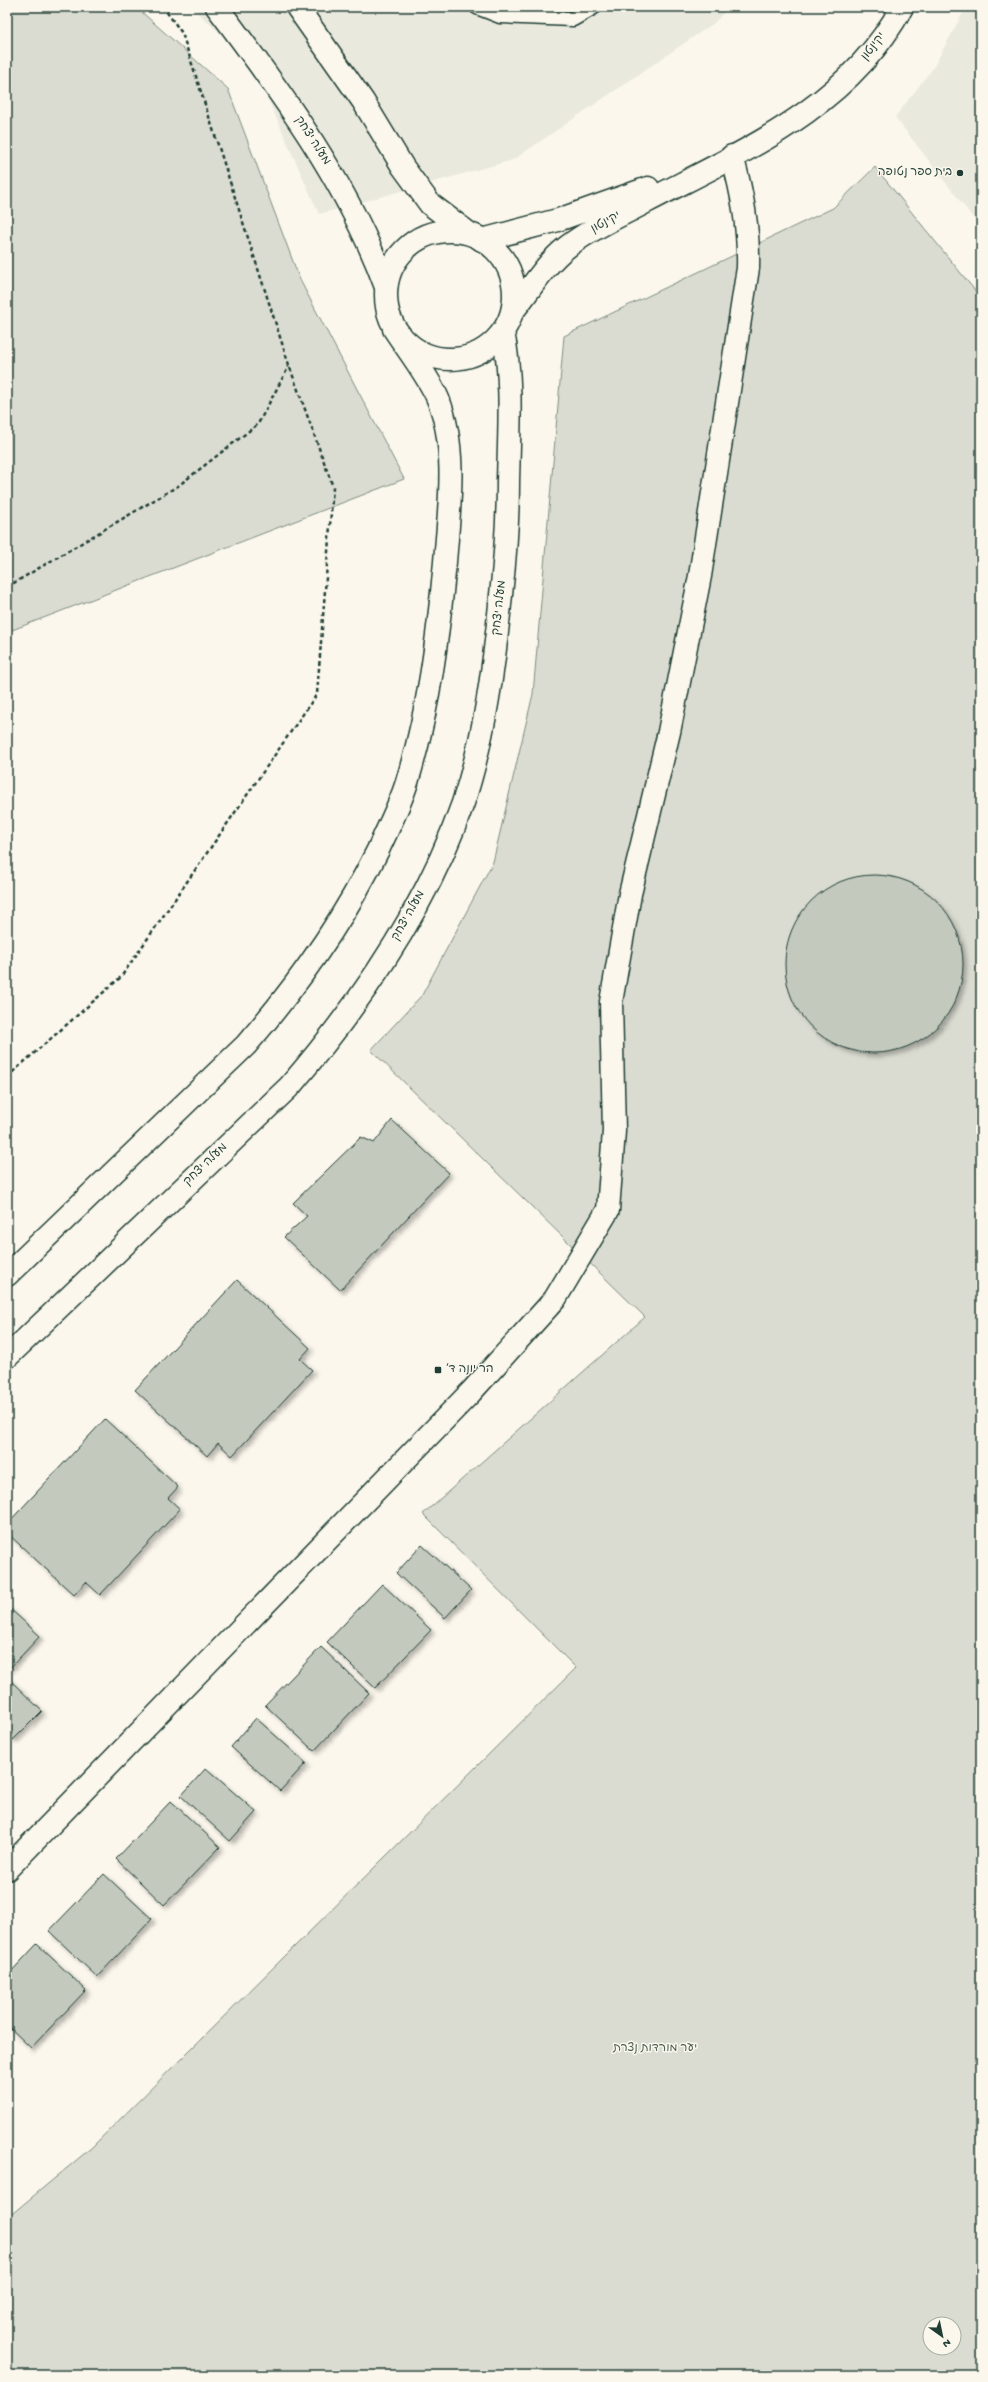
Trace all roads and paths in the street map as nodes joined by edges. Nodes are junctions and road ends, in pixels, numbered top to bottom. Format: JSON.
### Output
{"nodes":[{"id":1,"x":163,"y":7,"type":"edge"},
{"id":2,"x":217,"y":7,"type":"edge"},
{"id":3,"x":297,"y":7,"type":"edge"},
{"id":4,"x":477,"y":7,"type":"edge"},
{"id":5,"x":594,"y":7,"type":"edge"},
{"id":6,"x":902,"y":7,"type":"edge"},
{"id":7,"x":727,"y":159,"type":"junction"},
{"id":8,"x":475,"y":236,"type":"junction"},
{"id":9,"x":386,"y":287,"type":"junction"},
{"id":10,"x":513,"y":312,"type":"junction"},
{"id":11,"x":394,"y":329,"type":"junction"},
{"id":12,"x":503,"y":332,"type":"junction"},
{"id":13,"x":290,"y":365,"type":"junction"},
{"id":14,"x":7,"y":587,"type":"edge"},
{"id":15,"x":7,"y":1077,"type":"edge"},
{"id":16,"x":7,"y":1275,"type":"edge"},
{"id":17,"x":7,"y":1357,"type":"edge"},
{"id":18,"x":7,"y":1869,"type":"edge"}],
"edges":[{"from":1,"to":13,"type":"path"},
{"from":2,"to":9,"type":"street","name":"מעלה יצחק"},
{"from":3,"to":8,"type":"street"},
{"from":4,"to":5,"type":"lane"},
{"from":6,"to":7,"type":"street","name":"יקינטון"},
{"from":7,"to":8,"type":"street","name":"יקינטון"},
{"from":7,"to":10,"type":"street","name":"יקינטון"},
{"from":7,"to":18,"type":"street"},
{"from":8,"to":9,"type":"street"},
{"from":8,"to":10,"type":"street"},
{"from":9,"to":11,"type":"street"},
{"from":10,"to":12,"type":"street"},
{"from":11,"to":12,"type":"street"},
{"from":11,"to":16,"type":"street"},
{"from":12,"to":17,"type":"street","name":"מעלה יצחק"},
{"from":13,"to":14,"type":"path"},
{"from":13,"to":15,"type":"path"}]}
